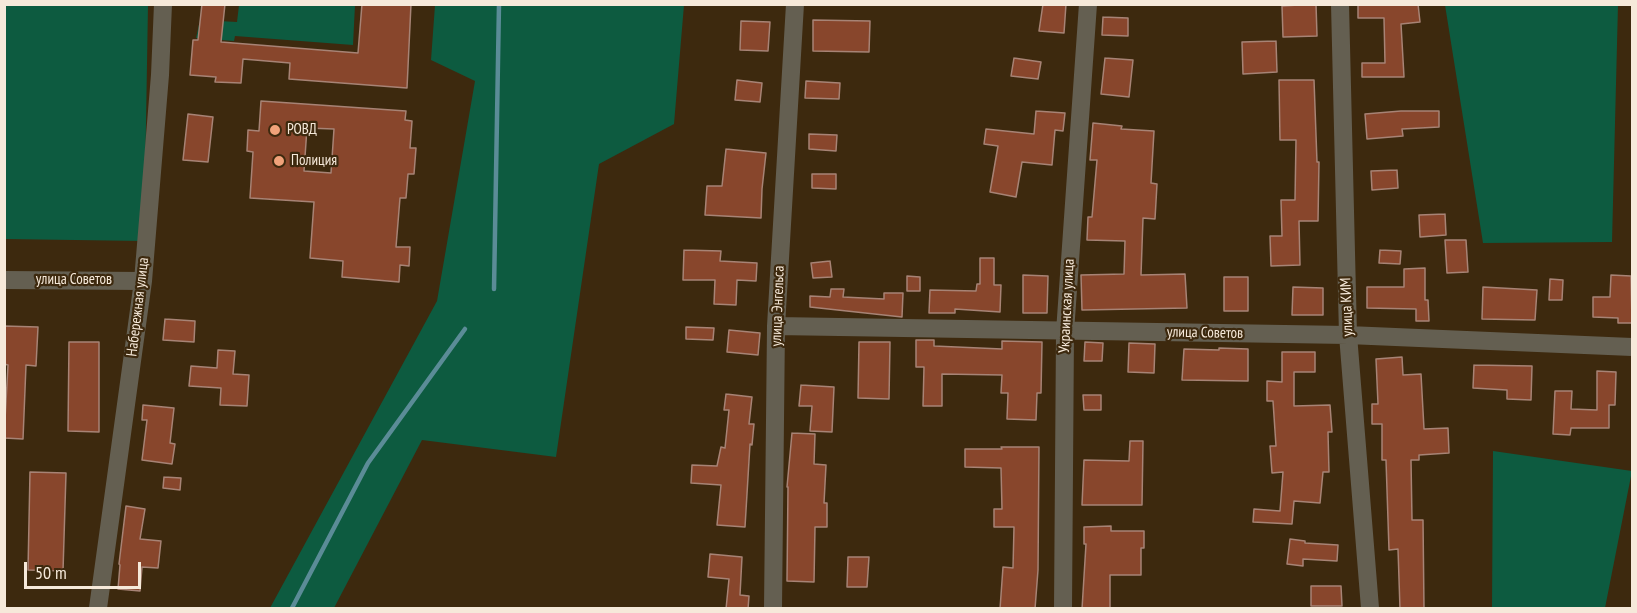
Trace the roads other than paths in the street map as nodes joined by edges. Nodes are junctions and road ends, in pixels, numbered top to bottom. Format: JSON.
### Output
{"nodes":[{"id":1,"x":163,"y":4,"type":"edge"},
{"id":2,"x":795,"y":4,"type":"edge"},
{"id":3,"x":1088,"y":4,"type":"edge"},
{"id":4,"x":1340,"y":4,"type":"edge"},
{"id":5,"x":4,"y":280,"type":"edge"},
{"id":6,"x":143,"y":281,"type":"junction"},
{"id":7,"x":776,"y":326,"type":"junction"},
{"id":8,"x":1065,"y":332,"type":"junction"},
{"id":9,"x":1348,"y":335,"type":"junction"},
{"id":10,"x":1632,"y":347,"type":"edge"},
{"id":11,"x":98,"y":609,"type":"edge"},
{"id":12,"x":773,"y":609,"type":"edge"},
{"id":13,"x":1063,"y":609,"type":"edge"},
{"id":14,"x":1370,"y":609,"type":"edge"}],
"edges":[{"from":1,"to":6,"type":"street","name":"Набережная улица"},
{"from":2,"to":7,"type":"street","name":"улица Энгельса"},
{"from":3,"to":8,"type":"street","name":"Украинская улица"},
{"from":4,"to":9,"type":"street","name":"улица КИМ"},
{"from":5,"to":6,"type":"street","name":"улица Советов"},
{"from":6,"to":11,"type":"street","name":"Набережная улица"},
{"from":7,"to":8,"type":"street","name":"улица Советов"},
{"from":7,"to":12,"type":"street","name":"улица Энгельса"},
{"from":8,"to":9,"type":"street","name":"улица Советов"},
{"from":8,"to":13,"type":"street","name":"Украинская улица"},
{"from":9,"to":10,"type":"street","name":"улица Советов"},
{"from":9,"to":14,"type":"street","name":"улица КИМ"}]}
